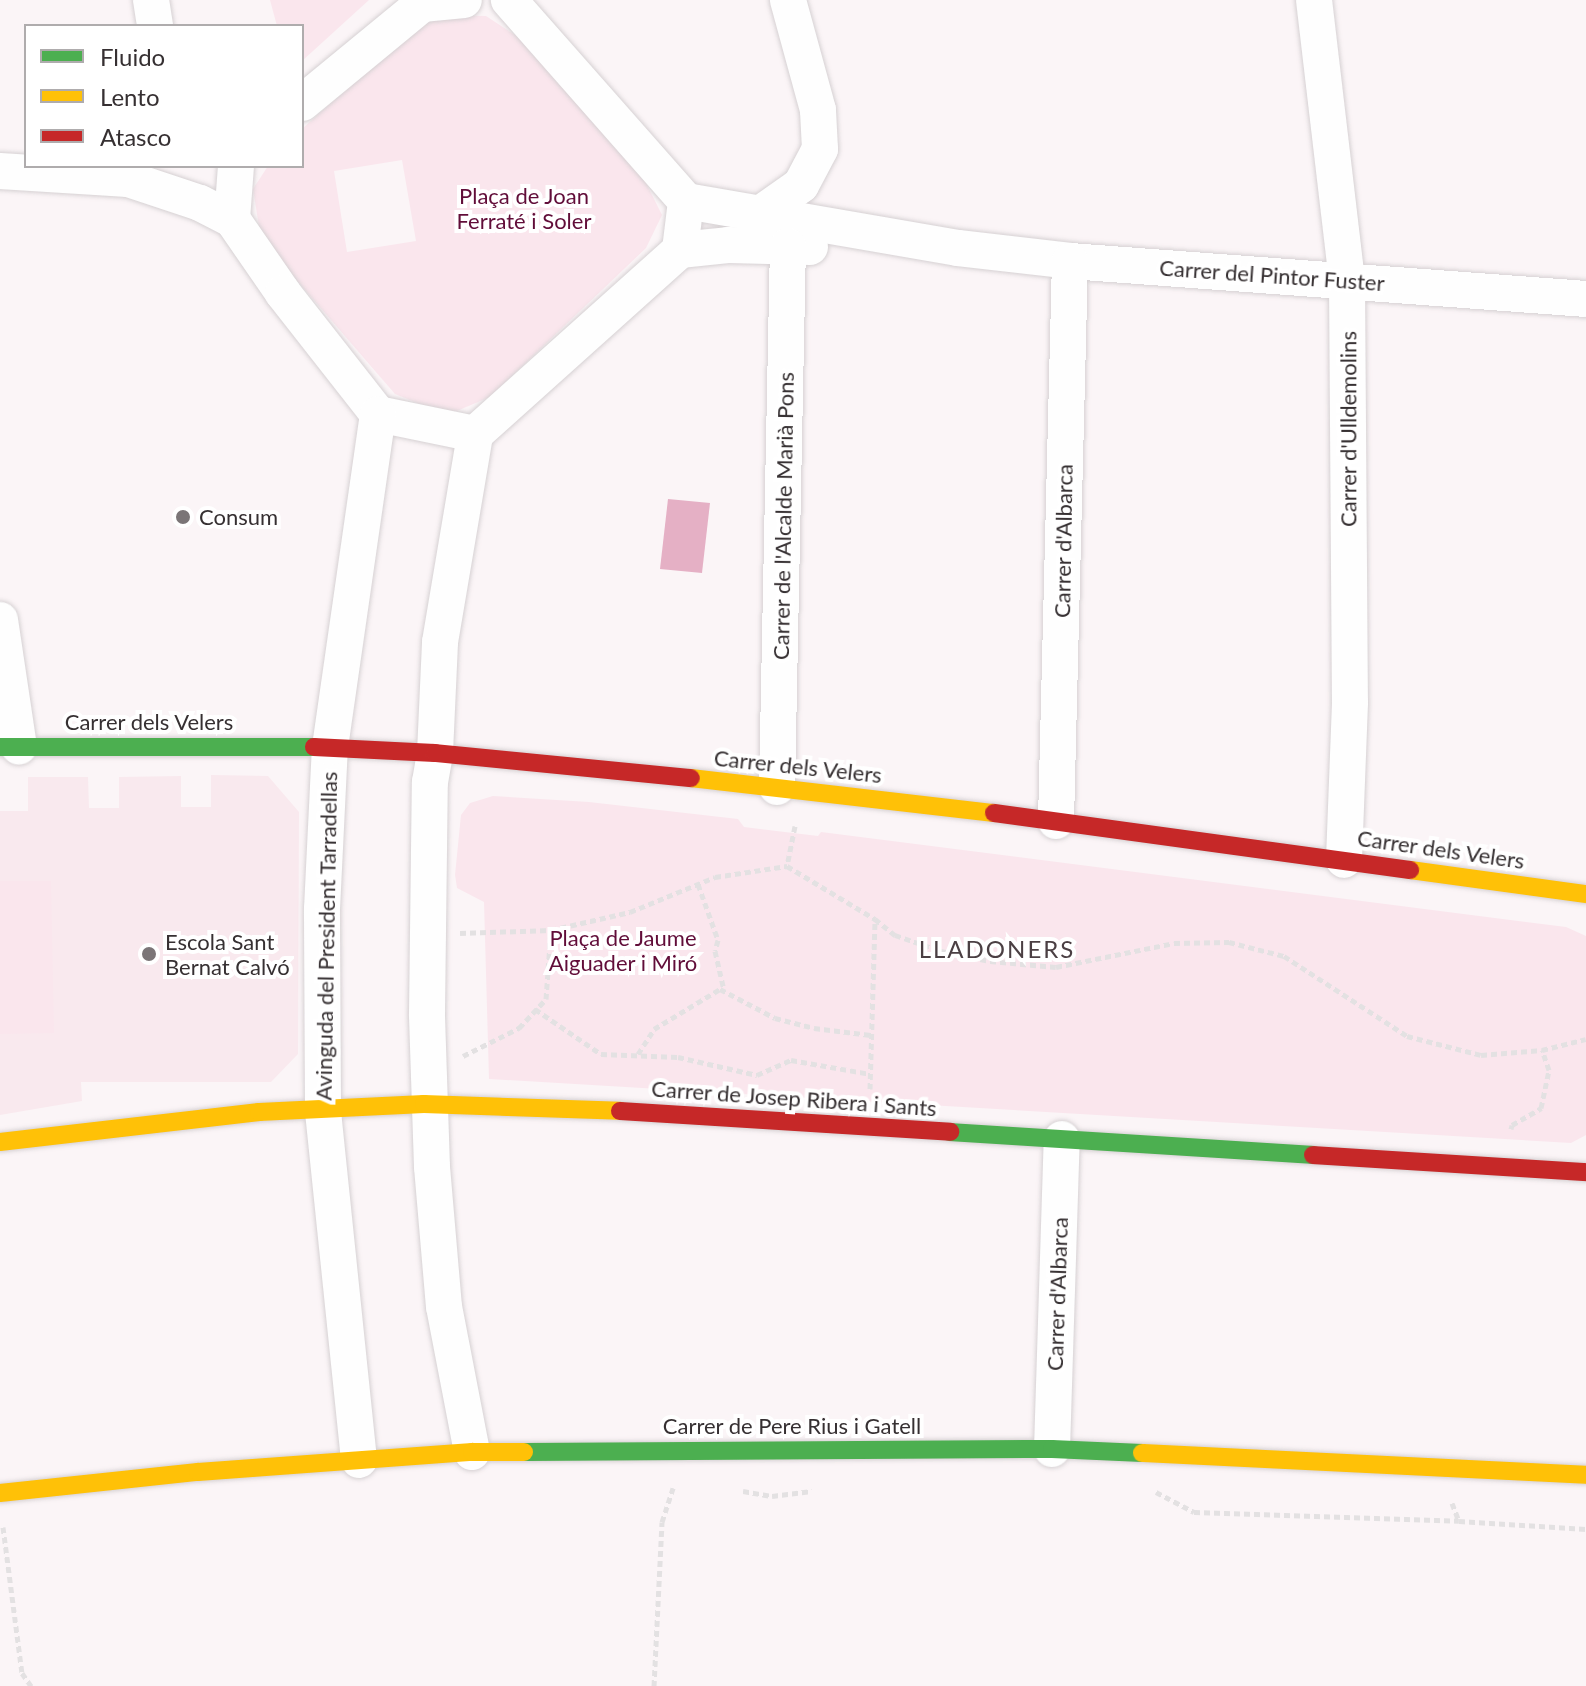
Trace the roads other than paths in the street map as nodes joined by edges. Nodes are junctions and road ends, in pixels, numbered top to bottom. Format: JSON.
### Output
{"nodes":[{"id":1,"x":151,"y":0,"type":"edge"},
{"id":2,"x":464,"y":0,"type":"edge"},
{"id":3,"x":509,"y":0,"type":"edge"},
{"id":4,"x":788,"y":0,"type":"edge"},
{"id":5,"x":1314,"y":0,"type":"edge"},
{"id":6,"x":421,"y":2,"type":"edge"},
{"id":7,"x":155,"y":24,"type":"edge"},
{"id":8,"x":304,"y":101,"type":"edge"},
{"id":9,"x":236,"y":168,"type":"edge"},
{"id":10,"x":0,"y":171,"type":"edge"},
{"id":11,"x":144,"y":172,"type":"edge"},
{"id":12,"x":686,"y":201,"type":"junction"},
{"id":13,"x":760,"y":214,"type":"junction"},
{"id":14,"x":232,"y":219,"type":"junction"},
{"id":15,"x":788,"y":246,"type":"junction"},
{"id":16,"x":958,"y":248,"type":"junction"},
{"id":17,"x":680,"y":250,"type":"junction"},
{"id":18,"x":1070,"y":261,"type":"junction"},
{"id":19,"x":1347,"y":281,"type":"junction"},
{"id":20,"x":1586,"y":299,"type":"edge"},
{"id":21,"x":378,"y":414,"type":"junction"},
{"id":22,"x":475,"y":434,"type":"junction"},
{"id":23,"x":0,"y":620,"type":"edge"},
{"id":24,"x":10,"y":747,"type":"edge"},
{"id":25,"x":330,"y":747,"type":"junction"},
{"id":26,"x":435,"y":753,"type":"junction"},
{"id":27,"x":789,"y":788,"type":"junction"},
{"id":28,"x":1056,"y":821,"type":"junction"},
{"id":29,"x":1344,"y":860,"type":"junction"},
{"id":30,"x":1586,"y":894,"type":"edge"},
{"id":31,"x":431,"y":1089,"type":"junction"},
{"id":32,"x":323,"y":1109,"type":"junction"},
{"id":33,"x":1062,"y":1139,"type":"junction"},
{"id":34,"x":0,"y":1142,"type":"edge"},
{"id":35,"x":1586,"y":1172,"type":"edge"},
{"id":36,"x":1052,"y":1449,"type":"junction"},
{"id":37,"x":472,"y":1452,"type":"junction"},
{"id":38,"x":359,"y":1460,"type":"junction"},
{"id":39,"x":1586,"y":1475,"type":"edge"},
{"id":40,"x":0,"y":1493,"type":"edge"}],
"edges":[{"from":1,"to":7,"type":"street"},
{"from":2,"to":6,"type":"street"},
{"from":3,"to":12,"type":"street"},
{"from":4,"to":13,"type":"street"},
{"from":5,"to":19,"type":"street","name":"Carrer d'Ulldemolins"},
{"from":6,"to":8,"type":"street"},
{"from":9,"to":14,"type":"street"},
{"from":10,"to":11,"type":"street"},
{"from":11,"to":14,"type":"street"},
{"from":12,"to":13,"type":"street","name":"Carrer del Pintor Fuster"},
{"from":12,"to":17,"type":"street"},
{"from":13,"to":16,"type":"street","name":"Carrer del Pintor Fuster"},
{"from":14,"to":21,"type":"street"},
{"from":15,"to":16,"type":"street","name":"Carrer del Pintor Fuster"},
{"from":15,"to":17,"type":"street","name":"Carrer del Pintor Fuster"},
{"from":15,"to":27,"type":"street","name":"Carrer de l'Alcalde Marià Pons"},
{"from":16,"to":18,"type":"street","name":"Carrer del Pintor Fuster"},
{"from":17,"to":22,"type":"street"},
{"from":18,"to":19,"type":"street","name":"Carrer del Pintor Fuster"},
{"from":18,"to":28,"type":"street","name":"Carrer d'Albarca"},
{"from":19,"to":20,"type":"street","name":"Carrer del Pintor Fuster"},
{"from":19,"to":29,"type":"street","name":"Carrer d'Ulldemolins"},
{"from":21,"to":22,"type":"street"},
{"from":21,"to":25,"type":"street","name":"Avinguda del President Tarradellas"},
{"from":22,"to":26,"type":"street"},
{"from":23,"to":24,"type":"street"},
{"from":24,"to":25,"type":"street","name":"Carrer dels Velers"},
{"from":25,"to":26,"type":"street","name":"Carrer dels Velers"},
{"from":25,"to":32,"type":"street","name":"Avinguda del President Tarradellas"},
{"from":26,"to":27,"type":"street","name":"Carrer dels Velers"},
{"from":26,"to":31,"type":"street"},
{"from":27,"to":28,"type":"street","name":"Carrer dels Velers"},
{"from":28,"to":29,"type":"street","name":"Carrer dels Velers"},
{"from":29,"to":30,"type":"street","name":"Carrer dels Velers"},
{"from":31,"to":32,"type":"street","name":"Carrer de Josep Ribera i Sants"},
{"from":31,"to":33,"type":"street","name":"Carrer de Josep Ribera i Sants"},
{"from":31,"to":37,"type":"street"},
{"from":32,"to":34,"type":"street","name":"Carrer de Josep Ribera i Sants"},
{"from":32,"to":38,"type":"street","name":"Avinguda del President Tarradellas"},
{"from":33,"to":35,"type":"street","name":"Carrer de Josep Ribera i Sants"},
{"from":33,"to":36,"type":"street","name":"Carrer d'Albarca"},
{"from":36,"to":37,"type":"street","name":"Carrer de Pere Rius i Gatell"},
{"from":36,"to":39,"type":"street","name":"Carrer de Pere Rius i Gatell"},
{"from":37,"to":38,"type":"street","name":"Carrer de Pere Rius i Gatell"},
{"from":38,"to":40,"type":"street","name":"Carrer de Pere Rius i Gatell"}]}
